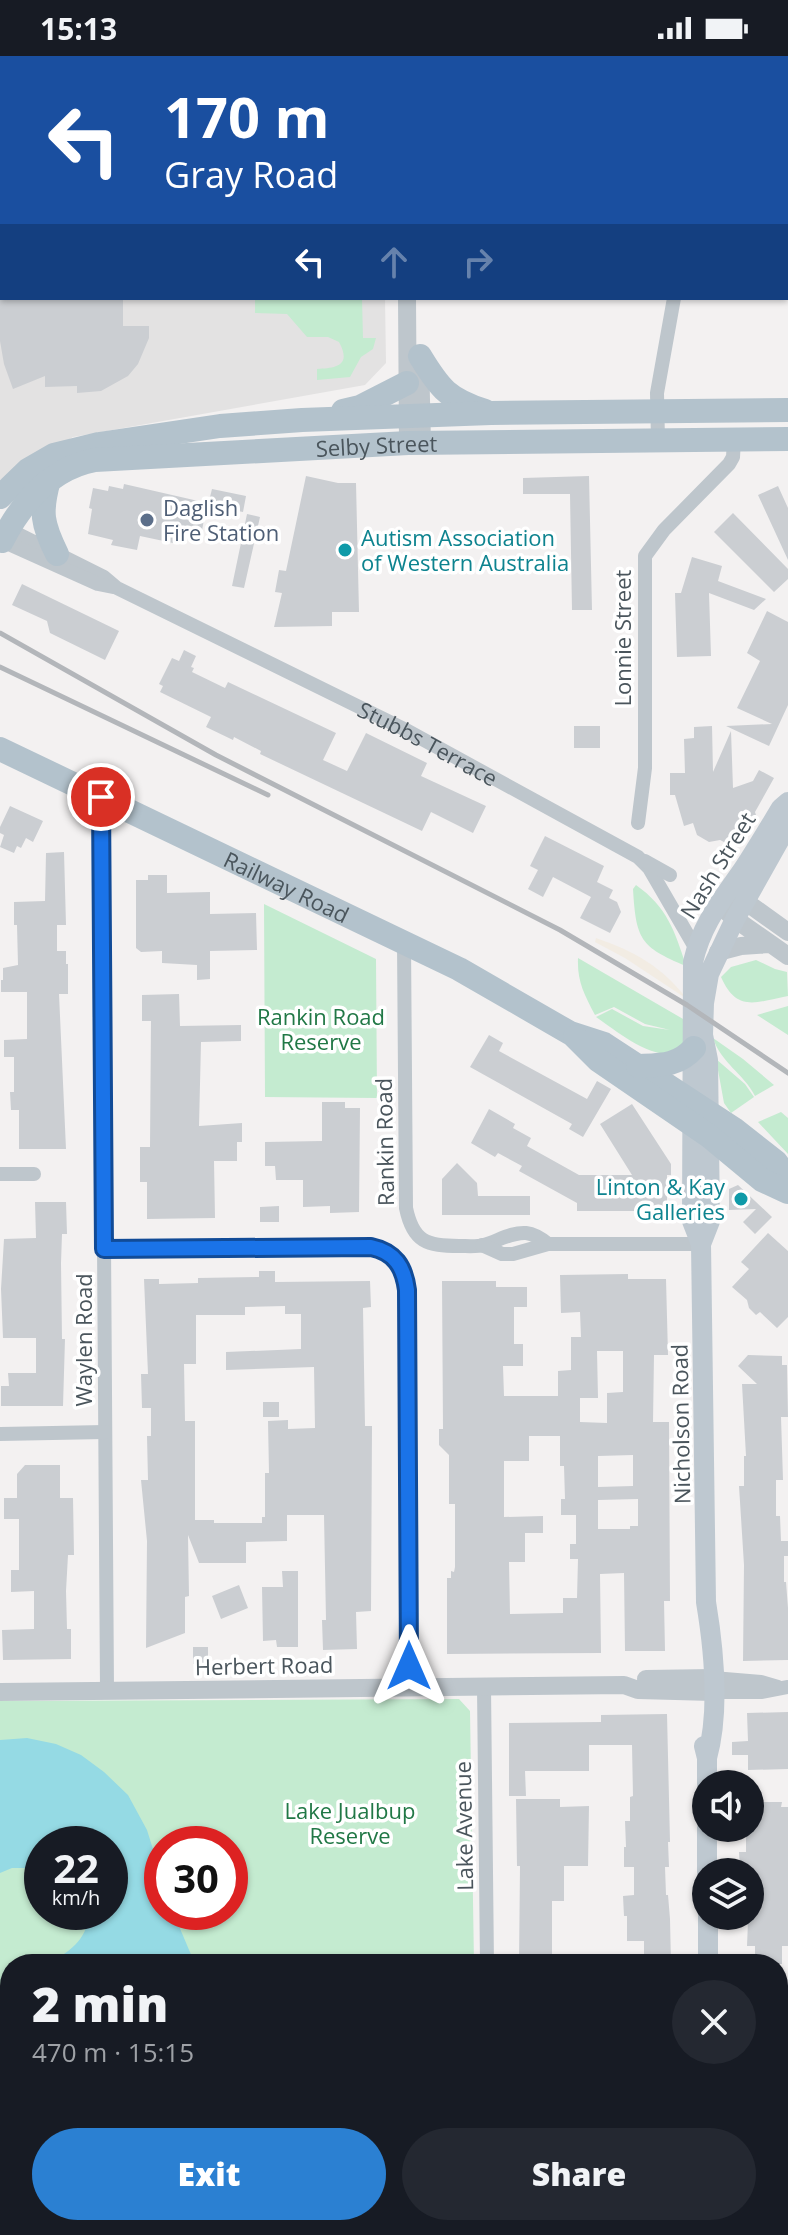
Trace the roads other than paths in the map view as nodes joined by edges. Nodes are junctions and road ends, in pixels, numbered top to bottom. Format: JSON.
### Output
{"nodes":[{"id":1,"x":407,"y":300,"type":"edge"},
{"id":2,"x":419,"y":300,"type":"edge"},
{"id":3,"x":674,"y":300,"type":"edge"},
{"id":4,"x":420,"y":356,"type":"junction"},
{"id":5,"x":407,"y":383,"type":"junction"},
{"id":6,"x":788,"y":410,"type":"edge"},
{"id":7,"x":657,"y":411,"type":"junction"},
{"id":8,"x":491,"y":413,"type":"junction"},
{"id":9,"x":415,"y":417,"type":"junction"},
{"id":10,"x":302,"y":420,"type":"junction"},
{"id":11,"x":788,"y":439,"type":"edge"},
{"id":12,"x":734,"y":440,"type":"junction"},
{"id":13,"x":658,"y":441,"type":"junction"},
{"id":14,"x":415,"y":443,"type":"junction"},
{"id":15,"x":49,"y":480,"type":"junction"},
{"id":16,"x":2,"y":493,"type":"edge"},
{"id":17,"x":2,"y":534,"type":"edge"},
{"id":18,"x":57,"y":554,"type":"junction"},
{"id":19,"x":117,"y":588,"type":"junction"},
{"id":20,"x":0,"y":749,"type":"edge"},
{"id":21,"x":101,"y":797,"type":"junction"},
{"id":22,"x":788,"y":802,"type":"edge"},
{"id":23,"x":638,"y":823,"type":"dead end"},
{"id":24,"x":788,"y":825,"type":"edge"},
{"id":25,"x":638,"y":857,"type":"junction"},
{"id":26,"x":670,"y":875,"type":"dead end"},
{"id":27,"x":721,"y":898,"type":"junction"},
{"id":28,"x":740,"y":911,"type":"junction"},
{"id":29,"x":787,"y":931,"type":"edge"},
{"id":30,"x":404,"y":942,"type":"junction"},
{"id":31,"x":769,"y":944,"type":"junction"},
{"id":32,"x":696,"y":949,"type":"junction"},
{"id":33,"x":718,"y":952,"type":"junction"},
{"id":34,"x":788,"y":956,"type":"edge"},
{"id":35,"x":570,"y":1033,"type":"junction"},
{"id":36,"x":694,"y":1048,"type":"junction"},
{"id":37,"x":638,"y":1066,"type":"junction"},
{"id":38,"x":701,"y":1119,"type":"junction"},
{"id":39,"x":0,"y":1174,"type":"edge"},
{"id":40,"x":34,"y":1174,"type":"dead end"},
{"id":41,"x":788,"y":1178,"type":"edge"},
{"id":42,"x":788,"y":1192,"type":"edge"},
{"id":43,"x":701,"y":1244,"type":"junction"},
{"id":44,"x":104,"y":1249,"type":"junction"},
{"id":45,"x":105,"y":1432,"type":"junction"},
{"id":46,"x":0,"y":1434,"type":"edge"},
{"id":47,"x":706,"y":1685,"type":"junction"},
{"id":48,"x":409,"y":1687,"type":"junction"},
{"id":49,"x":484,"y":1687,"type":"junction"},
{"id":50,"x":783,"y":1687,"type":"edge"},
{"id":51,"x":107,"y":1690,"type":"junction"},
{"id":52,"x":0,"y":1692,"type":"edge"},
{"id":53,"x":707,"y":1770,"type":"edge"},
{"id":54,"x":708,"y":1930,"type":"edge"},
{"id":55,"x":487,"y":1954,"type":"edge"},
{"id":56,"x":708,"y":1954,"type":"edge"}],
"edges":[{"from":1,"to":5,"type":"street"},
{"from":2,"to":4,"type":"street"},
{"from":3,"to":7,"type":"street"},
{"from":4,"to":8,"type":"main road"},
{"from":4,"to":9,"type":"street"},
{"from":5,"to":9,"type":"street"},
{"from":5,"to":10,"type":"main road"},
{"from":6,"to":7,"type":"main road","name":"Selby Street"},
{"from":7,"to":8,"type":"main road","name":"Selby Street"},
{"from":7,"to":13,"type":"street"},
{"from":8,"to":9,"type":"main road","name":"Selby Street"},
{"from":9,"to":10,"type":"main road","name":"Selby Street"},
{"from":9,"to":14,"type":"street"},
{"from":10,"to":16,"type":"main road","name":"Selby Street"},
{"from":11,"to":12,"type":"main road","name":"Selby Street"},
{"from":12,"to":13,"type":"main road","name":"Selby Street"},
{"from":12,"to":23,"type":"street","name":"Lonnie Street"},
{"from":13,"to":14,"type":"main road","name":"Selby Street"},
{"from":14,"to":15,"type":"main road","name":"Selby Street"},
{"from":15,"to":17,"type":"main road","name":"Selby Street"},
{"from":15,"to":18,"type":"main road"},
{"from":17,"to":18,"type":"street","name":"Stubbs Terrace"},
{"from":17,"to":19,"type":"street","name":"Stubbs Terrace"},
{"from":18,"to":19,"type":"street","name":"Stubbs Terrace"},
{"from":19,"to":25,"type":"street","name":"Stubbs Terrace"},
{"from":20,"to":21,"type":"main road","name":"Railway Road"},
{"from":21,"to":30,"type":"main road","name":"Railway Road"},
{"from":21,"to":44,"type":"street","name":"Waylen Road"},
{"from":22,"to":27,"type":"main road","name":"Nash Street"},
{"from":24,"to":28,"type":"main road","name":"Nash Street"},
{"from":25,"to":26,"type":"street"},
{"from":25,"to":32,"type":"street","name":"Stubbs Terrace"},
{"from":27,"to":28,"type":"street"},
{"from":27,"to":32,"type":"main road","name":"Nash Street"},
{"from":28,"to":29,"type":"street"},
{"from":28,"to":31,"type":"street"},
{"from":28,"to":33,"type":"main road","name":"Nash Street"},
{"from":30,"to":35,"type":"main road","name":"Railway Road"},
{"from":30,"to":43,"type":"street","name":"Rankin Road"},
{"from":31,"to":33,"type":"street"},
{"from":31,"to":34,"type":"street"},
{"from":32,"to":36,"type":"main road","name":"Nash Street"},
{"from":33,"to":38,"type":"main road","name":"Nash Street"},
{"from":35,"to":37,"type":"main road","name":"Railway Road"},
{"from":35,"to":38,"type":"main road","name":"Railway Road"},
{"from":36,"to":37,"type":"main road"},
{"from":36,"to":38,"type":"main road","name":"Nash Street"},
{"from":37,"to":38,"type":"main road","name":"Railway Road"},
{"from":38,"to":41,"type":"main road","name":"Railway Road"},
{"from":38,"to":42,"type":"main road","name":"Railway Road"},
{"from":38,"to":43,"type":"main road","name":"Nicholson Road"},
{"from":39,"to":40,"type":"street"},
{"from":43,"to":47,"type":"main road","name":"Nicholson Road"},
{"from":44,"to":45,"type":"street","name":"Waylen Road"},
{"from":44,"to":48,"type":"street"},
{"from":45,"to":46,"type":"street"},
{"from":45,"to":51,"type":"street","name":"Waylen Road"},
{"from":47,"to":49,"type":"street","name":"Herbert Road"},
{"from":47,"to":50,"type":"street","name":"Herbert Road"},
{"from":47,"to":53,"type":"main road","name":"Nicholson Road"},
{"from":48,"to":49,"type":"street","name":"Herbert Road"},
{"from":48,"to":51,"type":"street","name":"Herbert Road"},
{"from":49,"to":55,"type":"street","name":"Lake Avenue"},
{"from":51,"to":52,"type":"street","name":"Herbert Road"},
{"from":54,"to":56,"type":"main road"}]}
